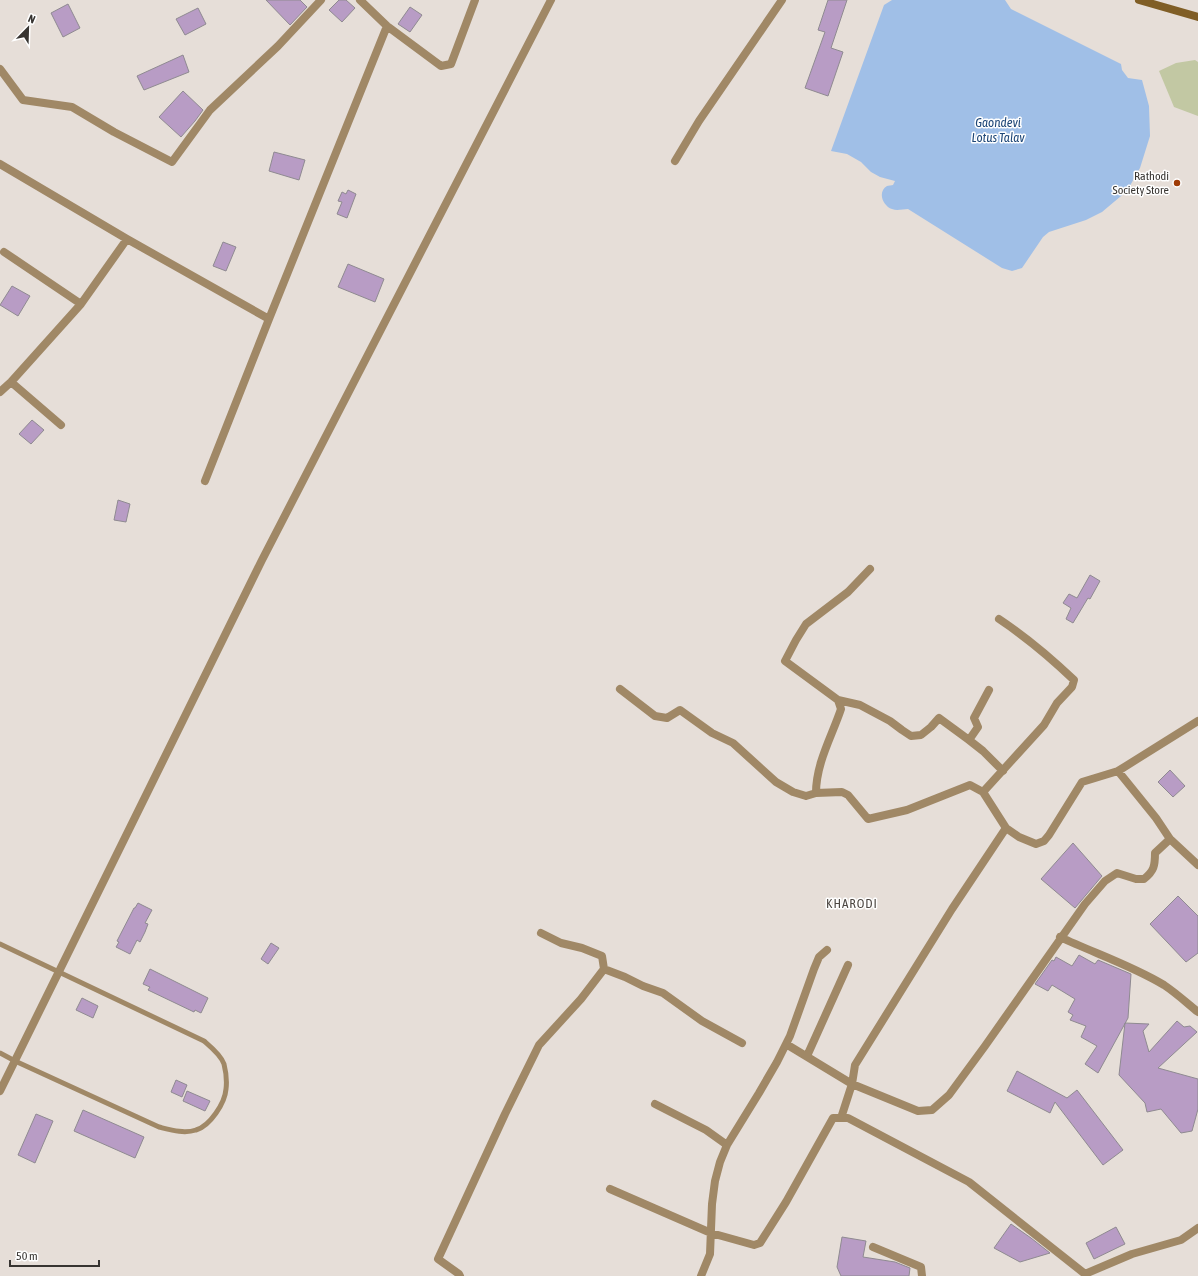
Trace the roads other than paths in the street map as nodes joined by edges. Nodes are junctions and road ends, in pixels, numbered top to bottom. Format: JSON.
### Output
{"nodes":[{"id":1,"x":321,"y":0,"type":"edge"},
{"id":2,"x":360,"y":0,"type":"edge"},
{"id":3,"x":475,"y":0,"type":"edge"},
{"id":4,"x":551,"y":0,"type":"edge"},
{"id":5,"x":782,"y":0,"type":"edge"},
{"id":6,"x":1139,"y":0,"type":"edge"},
{"id":7,"x":1198,"y":17,"type":"edge"},
{"id":8,"x":387,"y":26,"type":"junction"},
{"id":9,"x":0,"y":69,"type":"edge"},
{"id":10,"x":675,"y":161,"type":"dead end"},
{"id":11,"x":0,"y":164,"type":"edge"},
{"id":12,"x":127,"y":239,"type":"junction"},
{"id":13,"x":4,"y":252,"type":"dead end"},
{"id":14,"x":81,"y":304,"type":"junction"},
{"id":15,"x":269,"y":319,"type":"junction"},
{"id":16,"x":11,"y":382,"type":"junction"},
{"id":17,"x":0,"y":392,"type":"edge"},
{"id":18,"x":61,"y":425,"type":"dead end"},
{"id":19,"x":205,"y":481,"type":"dead end"},
{"id":20,"x":870,"y":569,"type":"dead end"},
{"id":21,"x":999,"y":619,"type":"dead end"},
{"id":22,"x":620,"y":689,"type":"dead end"},
{"id":23,"x":989,"y":690,"type":"dead end"},
{"id":24,"x":838,"y":700,"type":"junction"},
{"id":25,"x":1198,"y":721,"type":"edge"},
{"id":26,"x":969,"y":740,"type":"junction"},
{"id":27,"x":1003,"y":770,"type":"junction"},
{"id":28,"x":1118,"y":772,"type":"junction"},
{"id":29,"x":983,"y":792,"type":"junction"},
{"id":30,"x":816,"y":793,"type":"junction"},
{"id":31,"x":1006,"y":828,"type":"junction"},
{"id":32,"x":1170,"y":839,"type":"junction"},
{"id":33,"x":1198,"y":865,"type":"edge"},
{"id":34,"x":541,"y":933,"type":"dead end"},
{"id":35,"x":1060,"y":937,"type":"junction"},
{"id":36,"x":0,"y":944,"type":"edge"},
{"id":37,"x":827,"y":950,"type":"dead end"},
{"id":38,"x":848,"y":965,"type":"dead end"},
{"id":39,"x":604,"y":969,"type":"junction"},
{"id":40,"x":59,"y":971,"type":"junction"},
{"id":41,"x":1198,"y":1012,"type":"edge"},
{"id":42,"x":742,"y":1043,"type":"dead end"},
{"id":43,"x":786,"y":1044,"type":"junction"},
{"id":44,"x":0,"y":1053,"type":"edge"},
{"id":45,"x":807,"y":1056,"type":"junction"},
{"id":46,"x":15,"y":1061,"type":"junction"},
{"id":47,"x":852,"y":1084,"type":"junction"},
{"id":48,"x":0,"y":1091,"type":"edge"},
{"id":49,"x":655,"y":1104,"type":"dead end"},
{"id":50,"x":841,"y":1118,"type":"junction"},
{"id":51,"x":727,"y":1145,"type":"junction"},
{"id":52,"x":610,"y":1189,"type":"dead end"},
{"id":53,"x":1198,"y":1228,"type":"edge"},
{"id":54,"x":712,"y":1233,"type":"junction"},
{"id":55,"x":873,"y":1248,"type":"dead end"},
{"id":56,"x":1085,"y":1275,"type":"edge"},
{"id":57,"x":460,"y":1276,"type":"edge"},
{"id":58,"x":701,"y":1276,"type":"edge"},
{"id":59,"x":922,"y":1276,"type":"edge"}],
"edges":[{"from":1,"to":9,"type":"street"},
{"from":2,"to":8,"type":"street"},
{"from":3,"to":8,"type":"street"},
{"from":4,"to":40,"type":"street"},
{"from":5,"to":10,"type":"street"},
{"from":6,"to":7,"type":"main road"},
{"from":8,"to":15,"type":"street"},
{"from":11,"to":12,"type":"street"},
{"from":12,"to":14,"type":"street"},
{"from":12,"to":15,"type":"street"},
{"from":13,"to":14,"type":"street"},
{"from":14,"to":16,"type":"street"},
{"from":15,"to":19,"type":"street"},
{"from":16,"to":17,"type":"street"},
{"from":16,"to":18,"type":"street"},
{"from":20,"to":24,"type":"street"},
{"from":21,"to":27,"type":"street"},
{"from":22,"to":30,"type":"street"},
{"from":23,"to":26,"type":"street"},
{"from":24,"to":26,"type":"street"},
{"from":24,"to":30,"type":"street"},
{"from":25,"to":28,"type":"street"},
{"from":26,"to":27,"type":"street"},
{"from":27,"to":29,"type":"street"},
{"from":28,"to":31,"type":"street"},
{"from":28,"to":32,"type":"street"},
{"from":29,"to":30,"type":"street"},
{"from":29,"to":31,"type":"street"},
{"from":31,"to":47,"type":"street"},
{"from":32,"to":33,"type":"street"},
{"from":32,"to":35,"type":"street"},
{"from":34,"to":39,"type":"street"},
{"from":35,"to":41,"type":"street"},
{"from":35,"to":47,"type":"street"},
{"from":36,"to":40,"type":"lane"},
{"from":37,"to":43,"type":"street"},
{"from":38,"to":45,"type":"street"},
{"from":39,"to":42,"type":"street"},
{"from":39,"to":57,"type":"street"},
{"from":40,"to":46,"type":"street"},
{"from":40,"to":46,"type":"lane"},
{"from":43,"to":45,"type":"street"},
{"from":43,"to":51,"type":"street"},
{"from":44,"to":46,"type":"lane"},
{"from":45,"to":47,"type":"street"},
{"from":46,"to":48,"type":"street"},
{"from":47,"to":50,"type":"street"},
{"from":49,"to":51,"type":"street"},
{"from":50,"to":54,"type":"street"},
{"from":50,"to":56,"type":"street"},
{"from":51,"to":54,"type":"street"},
{"from":52,"to":54,"type":"street"},
{"from":53,"to":56,"type":"street"},
{"from":54,"to":58,"type":"street"},
{"from":55,"to":59,"type":"street"}]}
